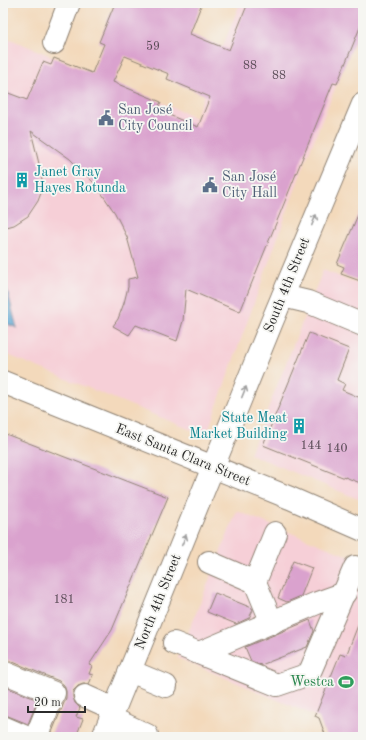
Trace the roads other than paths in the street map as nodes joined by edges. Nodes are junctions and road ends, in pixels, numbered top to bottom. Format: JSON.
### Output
{"nodes":[{"id":1,"x":70,"y":3,"type":"edge"},
{"id":2,"x":54,"y":43,"type":"dead end"},
{"id":3,"x":363,"y":104,"type":"edge"},
{"id":4,"x":283,"y":296,"type":"junction"},
{"id":5,"x":363,"y":325,"type":"edge"},
{"id":6,"x":3,"y":382,"type":"edge"},
{"id":7,"x":213,"y":467,"type":"junction"},
{"id":8,"x":363,"y":530,"type":"edge"},
{"id":9,"x":275,"y":533,"type":"dead end"},
{"id":10,"x":209,"y":562,"type":"dead end"},
{"id":11,"x":355,"y":567,"type":"dead end"},
{"id":12,"x":255,"y":582,"type":"junction"},
{"id":13,"x":345,"y":593,"type":"junction"},
{"id":14,"x":272,"y":623,"type":"junction"},
{"id":15,"x":174,"y":643,"type":"dead end"},
{"id":16,"x":199,"y":653,"type":"junction"},
{"id":17,"x":130,"y":671,"type":"junction"},
{"id":18,"x":3,"y":672,"type":"edge"},
{"id":19,"x":166,"y":686,"type":"dead end"},
{"id":20,"x":85,"y":696,"type":"dead end"},
{"id":21,"x":109,"y":721,"type":"edge"},
{"id":22,"x":3,"y":727,"type":"edge"},
{"id":23,"x":147,"y":734,"type":"dead end"},
{"id":24,"x":26,"y":737,"type":"edge"},
{"id":25,"x":36,"y":737,"type":"edge"}],
"edges":[{"from":1,"to":2,"type":"main road"},
{"from":4,"to":3,"type":"main road","name":"South 4th Street","one_way":true},
{"from":4,"to":5,"type":"main road"},
{"from":7,"to":4,"type":"main road","name":"South 4th Street","one_way":true},
{"from":6,"to":7,"type":"main road","name":"East Santa Clara Street"},
{"from":7,"to":8,"type":"main road","name":"East Santa Clara Street"},
{"from":17,"to":7,"type":"main road","name":"North 4th Street","one_way":true},
{"from":9,"to":12,"type":"main road"},
{"from":10,"to":12,"type":"main road"},
{"from":11,"to":13,"type":"main road"},
{"from":12,"to":14,"type":"main road"},
{"from":13,"to":14,"type":"main road"},
{"from":13,"to":16,"type":"main road"},
{"from":14,"to":16,"type":"main road"},
{"from":15,"to":16,"type":"main road"},
{"from":17,"to":19,"type":"main road"},
{"from":17,"to":21,"type":"main road","name":"North 4th Street"},
{"from":18,"to":25,"type":"main road"},
{"from":20,"to":21,"type":"main road"},
{"from":21,"to":23,"type":"main road"},
{"from":22,"to":24,"type":"main road"}]}
